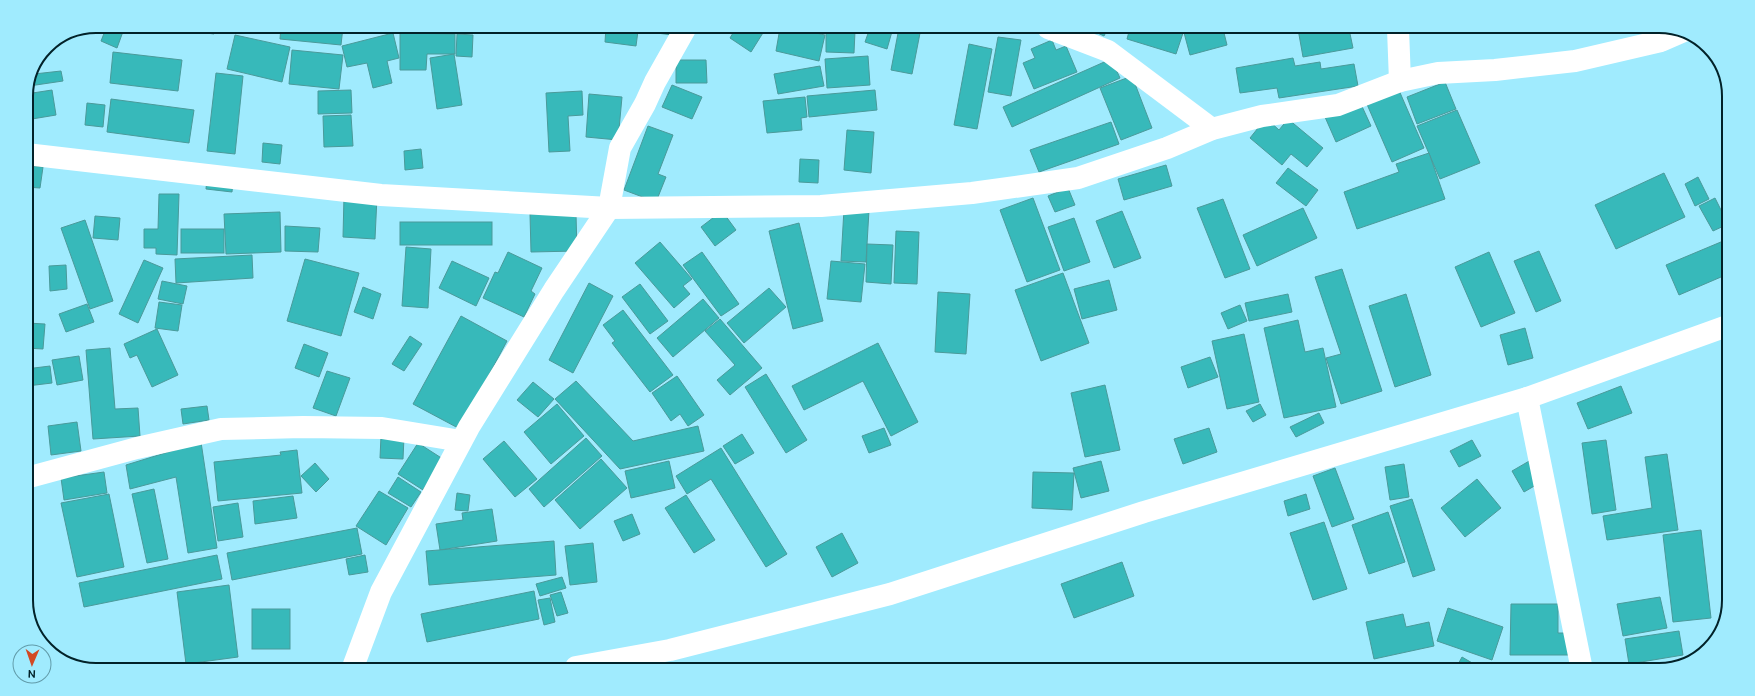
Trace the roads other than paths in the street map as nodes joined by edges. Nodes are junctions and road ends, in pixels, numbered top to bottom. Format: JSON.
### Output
{"nodes":[{"id":1,"x":683,"y":33,"type":"edge"},
{"id":2,"x":1061,"y":33,"type":"edge"},
{"id":3,"x":1398,"y":33,"type":"edge"},
{"id":4,"x":1674,"y":35,"type":"edge"},
{"id":5,"x":1400,"y":81,"type":"junction"},
{"id":6,"x":1212,"y":128,"type":"junction"},
{"id":7,"x":33,"y":155,"type":"edge"},
{"id":8,"x":609,"y":208,"type":"junction"},
{"id":9,"x":1722,"y":328,"type":"edge"},
{"id":10,"x":1527,"y":398,"type":"junction"},
{"id":11,"x":461,"y":441,"type":"junction"},
{"id":12,"x":33,"y":476,"type":"edge"},
{"id":13,"x":354,"y":663,"type":"edge"},
{"id":14,"x":598,"y":663,"type":"edge"},
{"id":15,"x":1581,"y":663,"type":"edge"}],
"edges":[{"from":1,"to":8,"type":"street"},
{"from":2,"to":6,"type":"street"},
{"from":3,"to":5,"type":"street"},
{"from":4,"to":5,"type":"street"},
{"from":5,"to":6,"type":"street"},
{"from":6,"to":8,"type":"street"},
{"from":7,"to":8,"type":"street"},
{"from":8,"to":11,"type":"street"},
{"from":9,"to":10,"type":"street"},
{"from":10,"to":14,"type":"street"},
{"from":10,"to":15,"type":"street"},
{"from":11,"to":12,"type":"street"},
{"from":11,"to":13,"type":"street"}]}
